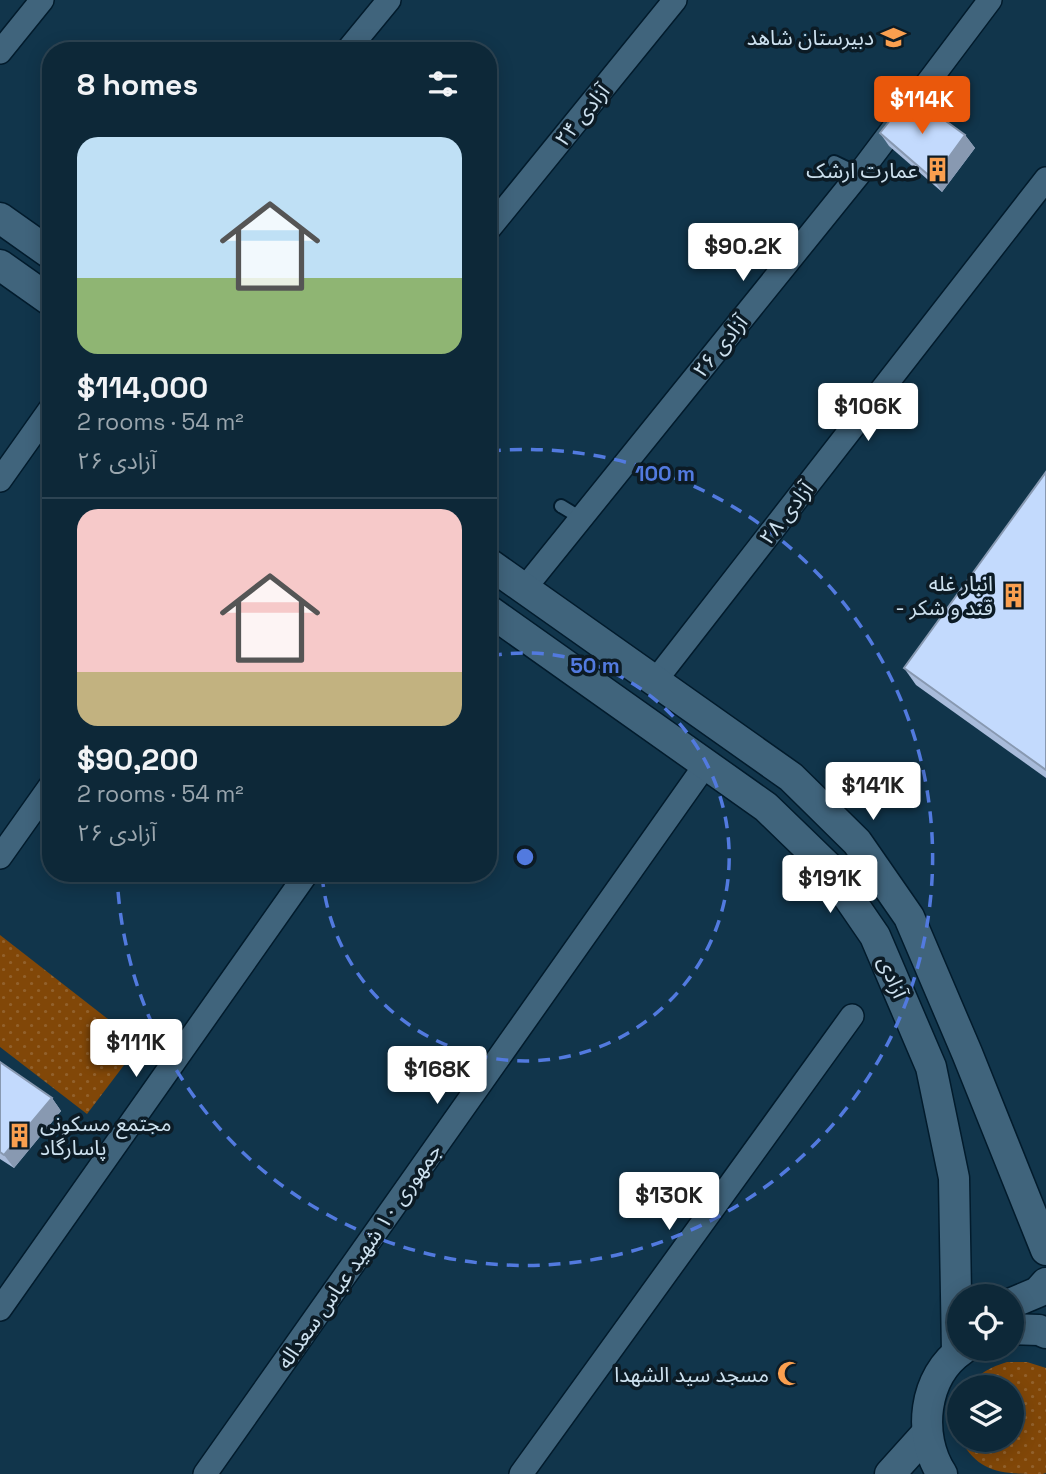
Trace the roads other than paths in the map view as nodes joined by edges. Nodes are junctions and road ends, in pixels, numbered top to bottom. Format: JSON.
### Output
{"nodes":[{"id":1,"x":43,"y":0,"type":"edge"},
{"id":2,"x":389,"y":0,"type":"edge"},
{"id":3,"x":676,"y":0,"type":"edge"},
{"id":4,"x":990,"y":0,"type":"edge"},
{"id":5,"x":354,"y":42,"type":"edge"},
{"id":6,"x":0,"y":52,"type":"edge"},
{"id":7,"x":834,"y":162,"type":"dead end"},
{"id":8,"x":859,"y":174,"type":"junction"},
{"id":9,"x":1046,"y":179,"type":"edge"},
{"id":10,"x":0,"y":218,"type":"edge"},
{"id":11,"x":497,"y":219,"type":"edge"},
{"id":12,"x":42,"y":248,"type":"edge"},
{"id":13,"x":0,"y":265,"type":"edge"},
{"id":14,"x":42,"y":295,"type":"edge"},
{"id":15,"x":42,"y":421,"type":"edge"},
{"id":16,"x":0,"y":480,"type":"edge"},
{"id":17,"x":561,"y":506,"type":"dead end"},
{"id":18,"x":581,"y":518,"type":"junction"},
{"id":19,"x":497,"y":570,"type":"edge"},
{"id":20,"x":524,"y":589,"type":"junction"},
{"id":21,"x":497,"y":619,"type":"edge"},
{"id":22,"x":655,"y":681,"type":"junction"},
{"id":23,"x":706,"y":764,"type":"junction"},
{"id":24,"x":42,"y":798,"type":"edge"},
{"id":25,"x":0,"y":857,"type":"edge"},
{"id":26,"x":301,"y":882,"type":"edge"},
{"id":27,"x":852,"y":1016,"type":"dead end"},
{"id":28,"x":1046,"y":1250,"type":"edge"},
{"id":29,"x":1046,"y":1283,"type":"edge"},
{"id":30,"x":959,"y":1284,"type":"edge"},
{"id":31,"x":1024,"y":1298,"type":"edge"},
{"id":32,"x":0,"y":1309,"type":"edge"},
{"id":33,"x":1024,"y":1329,"type":"edge"},
{"id":34,"x":1046,"y":1333,"type":"edge"},
{"id":35,"x":951,"y":1361,"type":"edge"},
{"id":36,"x":926,"y":1434,"type":"junction"},
{"id":37,"x":205,"y":1474,"type":"edge"},
{"id":38,"x":521,"y":1474,"type":"edge"},
{"id":39,"x":890,"y":1474,"type":"edge"},
{"id":40,"x":942,"y":1474,"type":"edge"}],
"edges":[{"from":1,"to":6,"type":"street"},
{"from":2,"to":5,"type":"street"},
{"from":3,"to":11,"type":"street","name":"آزادی ۲۴"},
{"from":4,"to":8,"type":"street","name":"آزادی ۲۶"},
{"from":7,"to":8,"type":"lane"},
{"from":8,"to":18,"type":"street","name":"آزادی ۲۶"},
{"from":9,"to":22,"type":"street","name":"آزادی ۲۸"},
{"from":10,"to":12,"type":"street"},
{"from":13,"to":14,"type":"street"},
{"from":15,"to":16,"type":"street"},
{"from":17,"to":18,"type":"lane"},
{"from":18,"to":20,"type":"street","name":"آزادی ۲۶"},
{"from":19,"to":20,"type":"street","name":"آزادی"},
{"from":20,"to":22,"type":"street","name":"آزادی"},
{"from":21,"to":23,"type":"street","name":"آزادی"},
{"from":22,"to":28,"type":"street","name":"آزادی"},
{"from":23,"to":30,"type":"street","name":"آزادی"},
{"from":23,"to":37,"type":"street","name":"جمهوری ۱۰ شهید عباس سعداله"},
{"from":24,"to":25,"type":"street"},
{"from":26,"to":32,"type":"street"},
{"from":27,"to":38,"type":"street"},
{"from":29,"to":31,"type":"street"},
{"from":33,"to":34,"type":"street"},
{"from":35,"to":36,"type":"street"},
{"from":36,"to":39,"type":"street"},
{"from":36,"to":40,"type":"street"}]}
